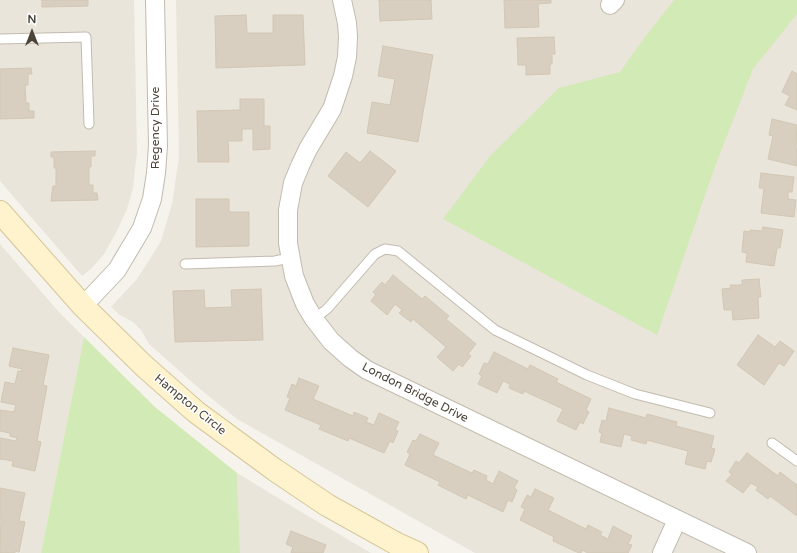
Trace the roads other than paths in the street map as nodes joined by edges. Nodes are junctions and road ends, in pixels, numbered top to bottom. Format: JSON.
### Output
{"nodes":[{"id":1,"x":155,"y":0,"type":"edge"},
{"id":2,"x":342,"y":0,"type":"edge"},
{"id":3,"x":0,"y":39,"type":"edge"},
{"id":4,"x":89,"y":124,"type":"dead end"},
{"id":5,"x":0,"y":212,"type":"edge"},
{"id":6,"x":289,"y":258,"type":"junction"},
{"id":7,"x":185,"y":264,"type":"dead end"},
{"id":8,"x":83,"y":306,"type":"junction"},
{"id":9,"x":314,"y":319,"type":"junction"},
{"id":10,"x":710,"y":413,"type":"dead end"},
{"id":11,"x":772,"y":443,"type":"dead end"},
{"id":12,"x":797,"y":461,"type":"edge"},
{"id":13,"x":677,"y":520,"type":"junction"},
{"id":14,"x":395,"y":548,"type":"edge"},
{"id":15,"x":417,"y":553,"type":"edge"},
{"id":16,"x":662,"y":553,"type":"edge"},
{"id":17,"x":747,"y":553,"type":"edge"}],
"edges":[{"from":1,"to":8,"type":"street","name":"Regency Drive"},
{"from":2,"to":6,"type":"street","name":"London Bridge Drive"},
{"from":3,"to":4,"type":"lane"},
{"from":5,"to":8,"type":"street","name":"Hampton Circle"},
{"from":6,"to":7,"type":"lane"},
{"from":6,"to":9,"type":"street","name":"London Bridge Drive"},
{"from":8,"to":14,"type":"street","name":"Hampton Circle"},
{"from":9,"to":10,"type":"lane"},
{"from":9,"to":13,"type":"street","name":"London Bridge Drive"},
{"from":11,"to":12,"type":"lane"},
{"from":13,"to":16,"type":"street"},
{"from":13,"to":17,"type":"street","name":"London Bridge Drive"},
{"from":14,"to":15,"type":"street","name":"Hampton Circle"}]}
